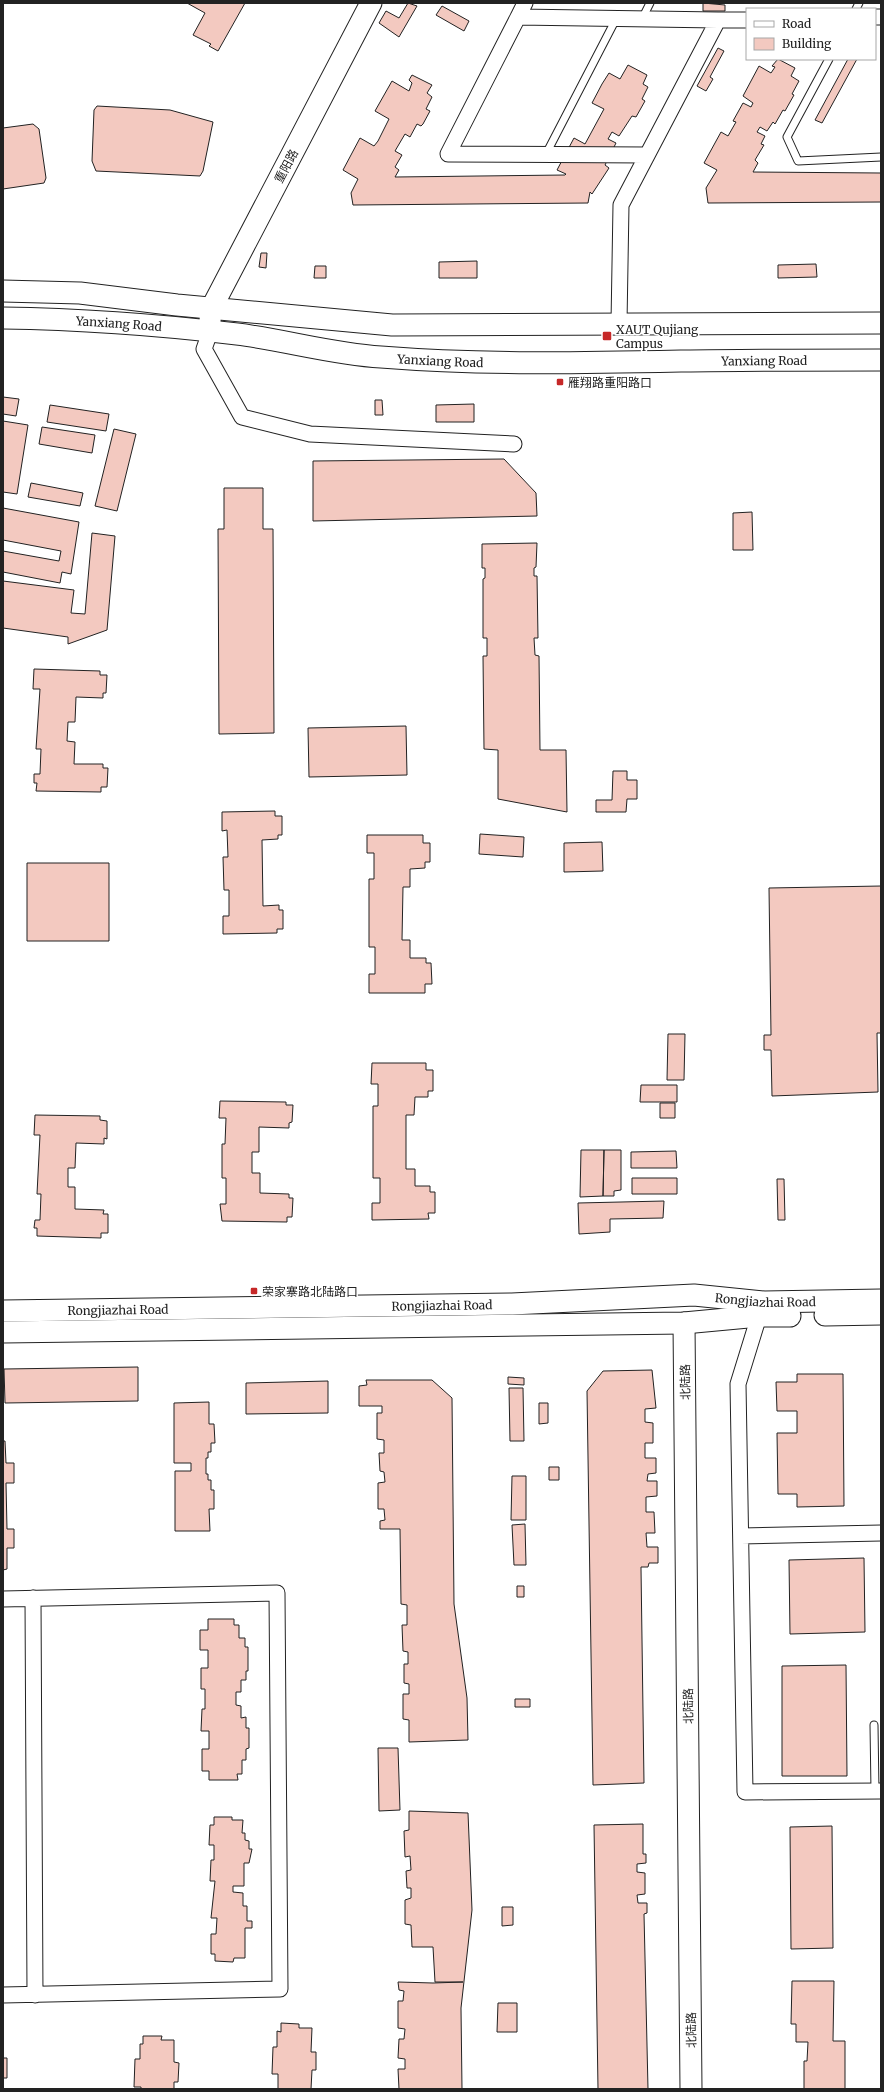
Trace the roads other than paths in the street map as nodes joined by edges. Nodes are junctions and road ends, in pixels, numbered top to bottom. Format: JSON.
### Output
{"nodes":[{"id":1,"x":371,"y":3,"type":"edge"},
{"id":2,"x":526,"y":3,"type":"edge"},
{"id":3,"x":650,"y":3,"type":"edge"},
{"id":4,"x":518,"y":17,"type":"junction"},
{"id":5,"x":616,"y":19,"type":"junction"},
{"id":6,"x":641,"y":19,"type":"junction"},
{"id":7,"x":718,"y":20,"type":"junction"},
{"id":8,"x":746,"y":20,"type":"edge"},
{"id":9,"x":828,"y":60,"type":"edge"},
{"id":10,"x":546,"y":154,"type":"junction"},
{"id":11,"x":647,"y":155,"type":"junction"},
{"id":12,"x":881,"y":157,"type":"edge"},
{"id":13,"x":3,"y":291,"type":"edge"},
{"id":14,"x":210,"y":309,"type":"junction"},
{"id":15,"x":3,"y":318,"type":"edge"},
{"id":16,"x":619,"y":323,"type":"junction"},
{"id":17,"x":881,"y":323,"type":"edge"},
{"id":18,"x":210,"y":332,"type":"junction"},
{"id":19,"x":881,"y":360,"type":"edge"},
{"id":20,"x":514,"y":444,"type":"dead end"},
{"id":21,"x":881,"y":1300,"type":"edge"},
{"id":22,"x":3,"y":1312,"type":"edge"},
{"id":23,"x":881,"y":1314,"type":"edge"},
{"id":24,"x":759,"y":1316,"type":"junction"},
{"id":25,"x":684,"y":1323,"type":"junction"},
{"id":26,"x":3,"y":1332,"type":"edge"},
{"id":27,"x":881,"y":1533,"type":"edge"},
{"id":28,"x":741,"y":1536,"type":"junction"},
{"id":29,"x":33,"y":1598,"type":"junction"},
{"id":30,"x":3,"y":1599,"type":"edge"},
{"id":31,"x":874,"y":1725,"type":"dead end"},
{"id":32,"x":878,"y":1791,"type":"edge"},
{"id":33,"x":35,"y":1995,"type":"junction"},
{"id":34,"x":3,"y":1996,"type":"edge"},
{"id":35,"x":691,"y":2089,"type":"edge"}],
"edges":[{"from":1,"to":14,"type":"street","name":"重阳路"},
{"from":2,"to":4,"type":"street"},
{"from":3,"to":6,"type":"lane"},
{"from":4,"to":5,"type":"street"},
{"from":4,"to":10,"type":"street"},
{"from":5,"to":6,"type":"street"},
{"from":5,"to":10,"type":"lane"},
{"from":6,"to":7,"type":"street"},
{"from":7,"to":8,"type":"street"},
{"from":7,"to":11,"type":"street"},
{"from":9,"to":12,"type":"lane"},
{"from":10,"to":11,"type":"street"},
{"from":11,"to":16,"type":"street"},
{"from":13,"to":14,"type":"street","name":"Yanxiang Road"},
{"from":14,"to":16,"type":"street","name":"Yanxiang Road"},
{"from":14,"to":18,"type":"street","name":"重阳路"},
{"from":15,"to":18,"type":"street","name":"Yanxiang Road"},
{"from":16,"to":17,"type":"street","name":"Yanxiang Road"},
{"from":18,"to":19,"type":"street","name":"Yanxiang Road"},
{"from":18,"to":20,"type":"street"},
{"from":21,"to":22,"type":"street","name":"Rongjiazhai Road"},
{"from":23,"to":24,"type":"street","name":"Rongjiazhai Road"},
{"from":24,"to":25,"type":"street","name":"Rongjiazhai Road"},
{"from":24,"to":28,"type":"street"},
{"from":25,"to":26,"type":"street","name":"Rongjiazhai Road"},
{"from":25,"to":35,"type":"street","name":"北陆路"},
{"from":27,"to":28,"type":"street"},
{"from":28,"to":32,"type":"street"},
{"from":29,"to":30,"type":"street"},
{"from":29,"to":33,"type":"street"},
{"from":29,"to":33,"type":"street"},
{"from":31,"to":32,"type":"lane"},
{"from":33,"to":34,"type":"street"}]}
